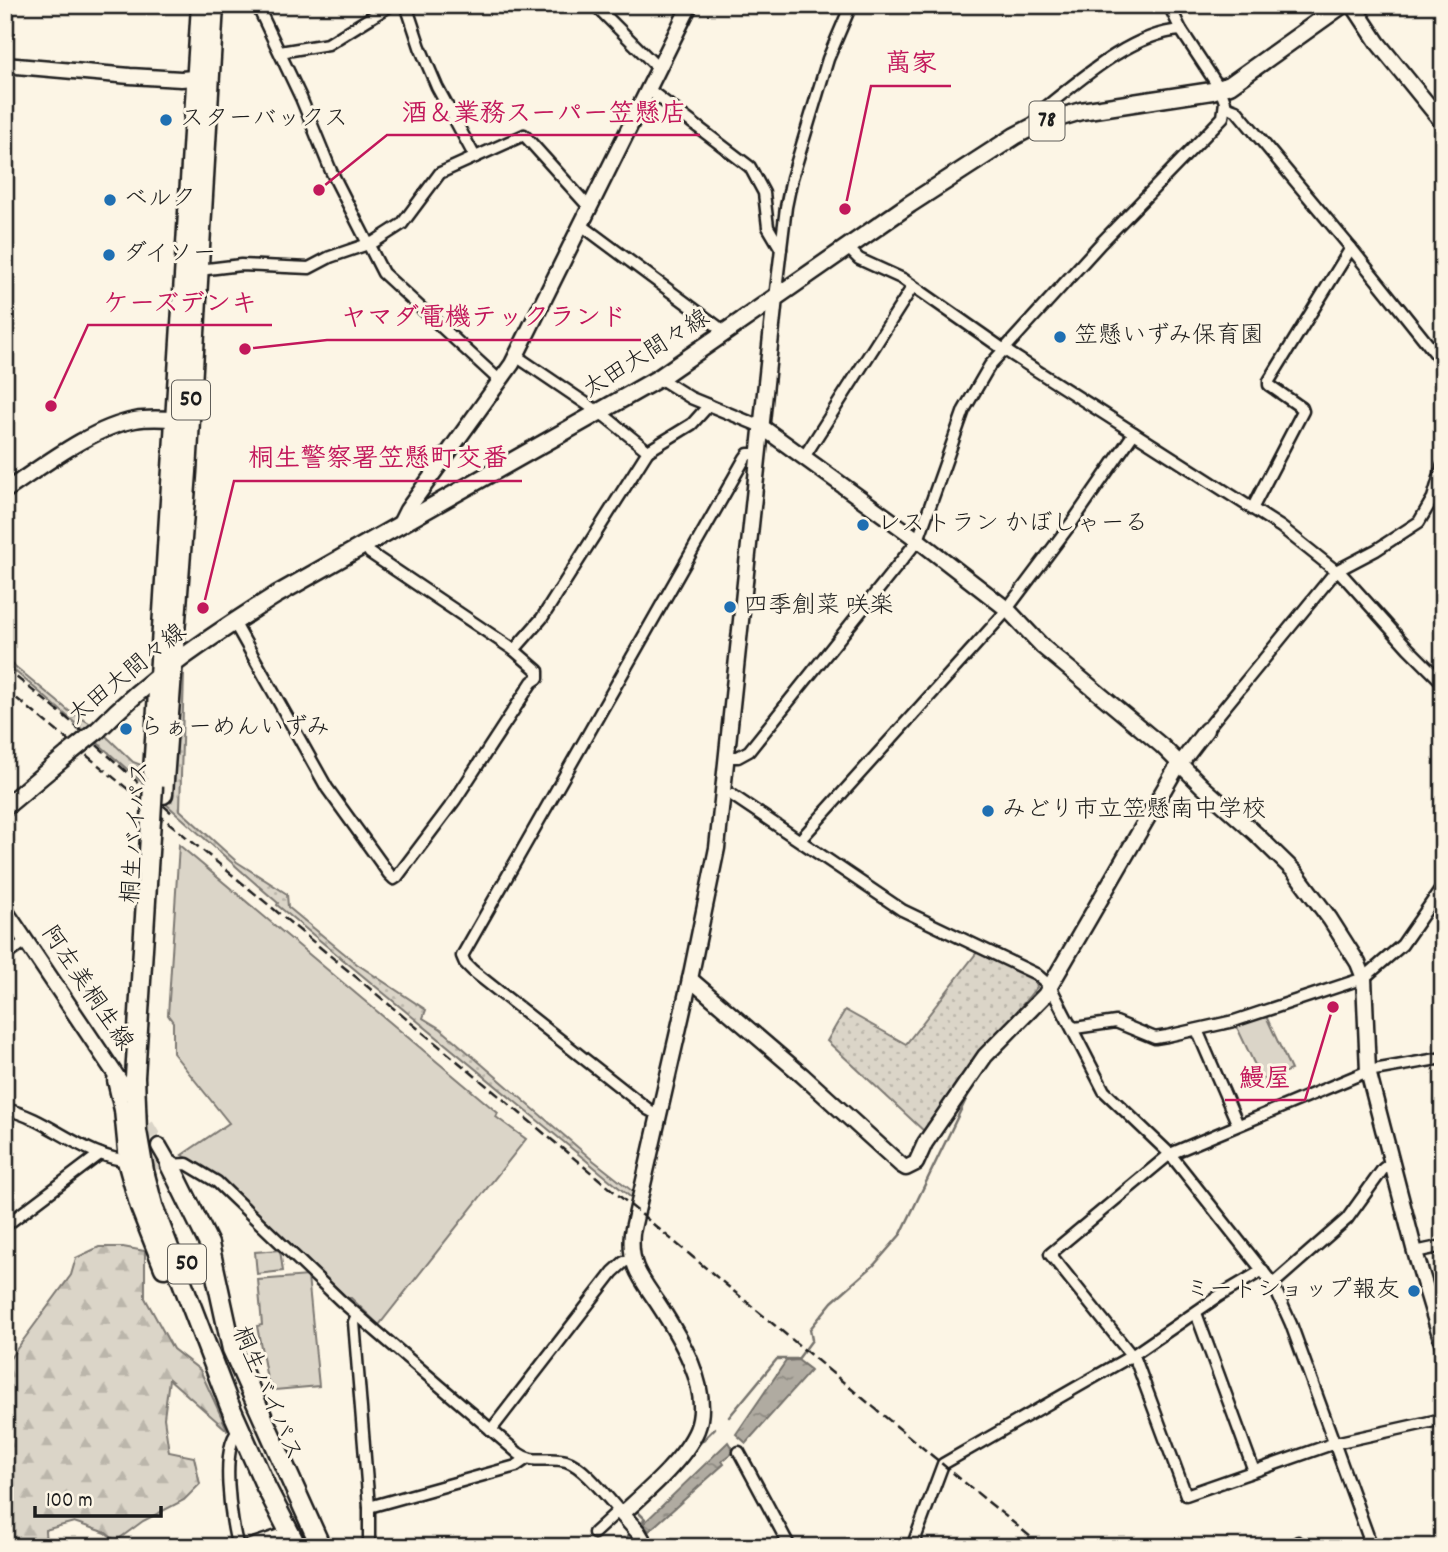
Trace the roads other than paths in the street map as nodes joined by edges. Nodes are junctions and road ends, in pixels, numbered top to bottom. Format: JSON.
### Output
{"nodes":[{"id":1,"x":201,"y":5,"type":"edge"},
{"id":2,"x":215,"y":5,"type":"edge"},
{"id":3,"x":257,"y":5,"type":"edge"},
{"id":4,"x":391,"y":5,"type":"edge"},
{"id":5,"x":406,"y":5,"type":"edge"},
{"id":6,"x":595,"y":5,"type":"edge"},
{"id":7,"x":690,"y":5,"type":"edge"},
{"id":8,"x":851,"y":5,"type":"edge"},
{"id":9,"x":1169,"y":5,"type":"edge"},
{"id":10,"x":1342,"y":5,"type":"edge"},
{"id":11,"x":1353,"y":5,"type":"edge"},
{"id":12,"x":1181,"y":30,"type":"junction"},
{"id":13,"x":280,"y":52,"type":"junction"},
{"id":14,"x":5,"y":63,"type":"edge"},
{"id":15,"x":658,"y":68,"type":"junction"},
{"id":16,"x":203,"y":77,"type":"junction"},
{"id":17,"x":648,"y":89,"type":"junction"},
{"id":18,"x":1220,"y":89,"type":"junction"},
{"id":19,"x":1225,"y":106,"type":"junction"},
{"id":20,"x":1443,"y":123,"type":"edge"},
{"id":21,"x":1038,"y":124,"type":"junction"},
{"id":22,"x":475,"y":157,"type":"junction"},
{"id":23,"x":588,"y":206,"type":"junction"},
{"id":24,"x":579,"y":224,"type":"junction"},
{"id":25,"x":368,"y":244,"type":"junction"},
{"id":26,"x":847,"y":247,"type":"junction"},
{"id":27,"x":1352,"y":248,"type":"junction"},
{"id":28,"x":781,"y":249,"type":"junction"},
{"id":29,"x":199,"y":270,"type":"junction"},
{"id":30,"x":913,"y":286,"type":"junction"},
{"id":31,"x":775,"y":298,"type":"junction"},
{"id":32,"x":724,"y":334,"type":"junction"},
{"id":33,"x":1003,"y":349,"type":"junction"},
{"id":34,"x":516,"y":356,"type":"junction"},
{"id":35,"x":1443,"y":363,"type":"edge"},
{"id":36,"x":659,"y":378,"type":"junction"},
{"id":37,"x":500,"y":381,"type":"junction"},
{"id":38,"x":709,"y":405,"type":"junction"},
{"id":39,"x":598,"y":413,"type":"junction"},
{"id":40,"x":183,"y":420,"type":"junction"},
{"id":41,"x":762,"y":427,"type":"junction"},
{"id":42,"x":1134,"y":433,"type":"junction"},
{"id":43,"x":648,"y":451,"type":"junction"},
{"id":44,"x":759,"y":454,"type":"junction"},
{"id":45,"x":804,"y":457,"type":"junction"},
{"id":46,"x":1443,"y":465,"type":"edge"},
{"id":47,"x":5,"y":491,"type":"edge"},
{"id":48,"x":1252,"y":509,"type":"junction"},
{"id":49,"x":399,"y":526,"type":"junction"},
{"id":50,"x":918,"y":540,"type":"junction"},
{"id":51,"x":365,"y":546,"type":"junction"},
{"id":52,"x":1337,"y":571,"type":"junction"},
{"id":53,"x":1008,"y":610,"type":"junction"},
{"id":54,"x":234,"y":622,"type":"junction"},
{"id":55,"x":514,"y":650,"type":"junction"},
{"id":56,"x":166,"y":671,"type":"junction"},
{"id":57,"x":1443,"y":680,"type":"edge"},
{"id":58,"x":1206,"y":730,"type":"joint"},
{"id":59,"x":727,"y":757,"type":"junction"},
{"id":60,"x":1179,"y":764,"type":"junction"},
{"id":61,"x":724,"y":794,"type":"junction"},
{"id":62,"x":5,"y":807,"type":"edge"},
{"id":63,"x":156,"y":824,"type":"junction"},
{"id":64,"x":800,"y":840,"type":"junction"},
{"id":65,"x":1442,"y":887,"type":"edge"},
{"id":66,"x":5,"y":910,"type":"edge"},
{"id":67,"x":26,"y":941,"type":"junction"},
{"id":68,"x":5,"y":956,"type":"edge"},
{"id":69,"x":1364,"y":978,"type":"junction"},
{"id":70,"x":690,"y":979,"type":"junction"},
{"id":71,"x":1050,"y":986,"type":"junction"},
{"id":72,"x":1072,"y":1026,"type":"junction"},
{"id":73,"x":1197,"y":1030,"type":"junction"},
{"id":74,"x":1443,"y":1058,"type":"edge"},
{"id":75,"x":111,"y":1069,"type":"junction"},
{"id":76,"x":1368,"y":1071,"type":"junction"},
{"id":77,"x":128,"y":1093,"type":"tunnel mouth"},
{"id":78,"x":5,"y":1109,"type":"edge"},
{"id":79,"x":658,"y":1115,"type":"junction"},
{"id":80,"x":1238,"y":1125,"type":"junction"},
{"id":81,"x":159,"y":1146,"type":"tunnel mouth"},
{"id":82,"x":100,"y":1154,"type":"junction"},
{"id":83,"x":1170,"y":1154,"type":"junction"},
{"id":84,"x":131,"y":1161,"type":"junction"},
{"id":85,"x":1392,"y":1162,"type":"junction"},
{"id":86,"x":166,"y":1165,"type":"junction"},
{"id":87,"x":5,"y":1226,"type":"edge"},
{"id":88,"x":1443,"y":1246,"type":"edge"},
{"id":89,"x":1415,"y":1252,"type":"junction"},
{"id":90,"x":632,"y":1260,"type":"junction"},
{"id":91,"x":1263,"y":1270,"type":"junction"},
{"id":92,"x":1273,"y":1284,"type":"junction"},
{"id":93,"x":1196,"y":1313,"type":"junction"},
{"id":94,"x":357,"y":1315,"type":"junction"},
{"id":95,"x":1443,"y":1346,"type":"edge"},
{"id":96,"x":1133,"y":1355,"type":"junction"},
{"id":97,"x":229,"y":1404,"type":"junction"},
{"id":98,"x":1443,"y":1419,"type":"edge"},
{"id":99,"x":240,"y":1430,"type":"junction"},
{"id":100,"x":491,"y":1430,"type":"junction"},
{"id":101,"x":1335,"y":1443,"type":"junction"},
{"id":102,"x":739,"y":1452,"type":"dead end"},
{"id":103,"x":526,"y":1459,"type":"junction"},
{"id":104,"x":1254,"y":1471,"type":"junction"},
{"id":105,"x":369,"y":1507,"type":"junction"},
{"id":106,"x":620,"y":1512,"type":"junction"},
{"id":107,"x":594,"y":1533,"type":"dead end"},
{"id":108,"x":293,"y":1539,"type":"edge"},
{"id":109,"x":238,"y":1547,"type":"edge"},
{"id":110,"x":244,"y":1547,"type":"edge"},
{"id":111,"x":310,"y":1547,"type":"edge"},
{"id":112,"x":321,"y":1547,"type":"edge"},
{"id":113,"x":369,"y":1547,"type":"edge"},
{"id":114,"x":647,"y":1547,"type":"edge"},
{"id":115,"x":790,"y":1547,"type":"edge"},
{"id":116,"x":912,"y":1547,"type":"edge"},
{"id":117,"x":1372,"y":1547,"type":"edge"}],
"edges":[{"from":1,"to":16,"type":"highway","name":"桐生バイパス","number":"50"},
{"from":2,"to":16,"type":"highway","name":"桐生バイパス","number":"50"},
{"from":3,"to":13,"type":"street"},
{"from":4,"to":13,"type":"street"},
{"from":5,"to":22,"type":"street"},
{"from":6,"to":15,"type":"street"},
{"from":7,"to":15,"type":"street"},
{"from":8,"to":28,"type":"street"},
{"from":9,"to":12,"type":"street"},
{"from":10,"to":18,"type":"main road","name":"太田大間々線","number":"78"},
{"from":11,"to":20,"type":"street"},
{"from":12,"to":18,"type":"street"},
{"from":12,"to":21,"type":"street"},
{"from":13,"to":25,"type":"street"},
{"from":14,"to":16,"type":"street"},
{"from":15,"to":17,"type":"street"},
{"from":16,"to":29,"type":"highway","name":"桐生バイパス","number":"50"},
{"from":16,"to":40,"type":"highway","name":"桐生バイパス","number":"50"},
{"from":17,"to":23,"type":"street"},
{"from":17,"to":28,"type":"street"},
{"from":18,"to":19,"type":"street"},
{"from":18,"to":21,"type":"main road","name":"太田大間々線","number":"78"},
{"from":19,"to":27,"type":"street"},
{"from":19,"to":33,"type":"street"},
{"from":21,"to":26,"type":"main road","name":"太田大間々線","number":"78"},
{"from":22,"to":23,"type":"street"},
{"from":22,"to":25,"type":"street"},
{"from":23,"to":24,"type":"street"},
{"from":24,"to":32,"type":"street"},
{"from":24,"to":34,"type":"street"},
{"from":25,"to":29,"type":"street"},
{"from":25,"to":37,"type":"street"},
{"from":26,"to":30,"type":"street"},
{"from":26,"to":31,"type":"main road","name":"太田大間々線","number":"78"},
{"from":27,"to":35,"type":"street"},
{"from":27,"to":48,"type":"street"},
{"from":28,"to":31,"type":"street"},
{"from":29,"to":40,"type":"highway","name":"桐生バイパス","number":"50"},
{"from":30,"to":33,"type":"street"},
{"from":30,"to":45,"type":"street"},
{"from":31,"to":32,"type":"main road","name":"太田大間々線","number":"78"},
{"from":31,"to":41,"type":"street"},
{"from":32,"to":36,"type":"main road","name":"太田大間々線","number":"78"},
{"from":33,"to":42,"type":"street"},
{"from":33,"to":50,"type":"street"},
{"from":34,"to":37,"type":"street"},
{"from":34,"to":39,"type":"street"},
{"from":36,"to":38,"type":"street"},
{"from":36,"to":39,"type":"main road","name":"太田大間々線","number":"78"},
{"from":37,"to":49,"type":"street"},
{"from":38,"to":41,"type":"street"},
{"from":38,"to":43,"type":"street"},
{"from":39,"to":43,"type":"street"},
{"from":39,"to":49,"type":"main road","name":"太田大間々線","number":"78"},
{"from":40,"to":47,"type":"street"},
{"from":40,"to":56,"type":"highway","name":"桐生バイパス","number":"50"},
{"from":41,"to":44,"type":"street"},
{"from":41,"to":45,"type":"street"},
{"from":42,"to":48,"type":"street"},
{"from":42,"to":53,"type":"street"},
{"from":43,"to":55,"type":"street"},
{"from":44,"to":59,"type":"street"},
{"from":44,"to":79,"type":"street"},
{"from":45,"to":50,"type":"street"},
{"from":46,"to":52,"type":"street"},
{"from":48,"to":52,"type":"street"},
{"from":49,"to":51,"type":"main road","name":"太田大間々線","number":"78"},
{"from":50,"to":53,"type":"street"},
{"from":50,"to":59,"type":"street"},
{"from":51,"to":54,"type":"main road","name":"太田大間々線","number":"78"},
{"from":51,"to":55,"type":"street"},
{"from":52,"to":57,"type":"street"},
{"from":52,"to":58,"type":"street"},
{"from":53,"to":60,"type":"street"},
{"from":53,"to":64,"type":"street"},
{"from":54,"to":55,"type":"street"},
{"from":54,"to":56,"type":"main road","name":"太田大間々線","number":"78"},
{"from":56,"to":62,"type":"main road","name":"太田大間々線","number":"78","bridge":true},
{"from":56,"to":63,"type":"highway","name":"桐生バイパス","number":"50","bridge":true},
{"from":58,"to":60,"type":"street"},
{"from":59,"to":61,"type":"street"},
{"from":60,"to":69,"type":"street"},
{"from":60,"to":71,"type":"street"},
{"from":61,"to":64,"type":"street"},
{"from":61,"to":70,"type":"street"},
{"from":63,"to":97,"type":"highway","name":"桐生バイパス","number":"50"},
{"from":63,"to":111,"type":"highway","name":"桐生バイパス","number":"50"},
{"from":64,"to":71,"type":"street"},
{"from":65,"to":69,"type":"street"},
{"from":66,"to":67,"type":"street","name":"阿左美桐生線"},
{"from":67,"to":68,"type":"street"},
{"from":67,"to":75,"type":"street","name":"阿左美桐生線"},
{"from":69,"to":73,"type":"street"},
{"from":69,"to":76,"type":"street"},
{"from":70,"to":71,"type":"street"},
{"from":70,"to":79,"type":"street"},
{"from":71,"to":72,"type":"street"},
{"from":72,"to":73,"type":"street"},
{"from":72,"to":83,"type":"street"},
{"from":73,"to":80,"type":"street"},
{"from":74,"to":76,"type":"street"},
{"from":75,"to":77,"type":"street","name":"阿左美桐生線"},
{"from":75,"to":84,"type":"street"},
{"from":76,"to":80,"type":"street"},
{"from":76,"to":85,"type":"street"},
{"from":78,"to":82,"type":"street"},
{"from":79,"to":90,"type":"street"},
{"from":80,"to":83,"type":"street"},
{"from":81,"to":86,"type":"street"},
{"from":82,"to":84,"type":"street"},
{"from":82,"to":87,"type":"street"},
{"from":83,"to":91,"type":"street"},
{"from":83,"to":96,"type":"street"},
{"from":84,"to":97,"type":"highway"},
{"from":85,"to":89,"type":"street"},
{"from":85,"to":92,"type":"street"},
{"from":86,"to":94,"type":"street"},
{"from":86,"to":112,"type":"highway","number":"50"},
{"from":88,"to":89,"type":"street"},
{"from":89,"to":95,"type":"street"},
{"from":90,"to":100,"type":"street"},
{"from":90,"to":106,"type":"street"},
{"from":91,"to":92,"type":"street"},
{"from":91,"to":93,"type":"street"},
{"from":92,"to":101,"type":"street"},
{"from":93,"to":96,"type":"street"},
{"from":93,"to":104,"type":"street"},
{"from":94,"to":100,"type":"street"},
{"from":94,"to":105,"type":"street"},
{"from":96,"to":104,"type":"street"},
{"from":96,"to":116,"type":"street"},
{"from":97,"to":99,"type":"highway","name":"桐生バイパス","number":"50"},
{"from":98,"to":101,"type":"street"},
{"from":99,"to":108,"type":"highway","name":"桐生バイパス","number":"50"},
{"from":99,"to":109,"type":"street"},
{"from":100,"to":103,"type":"street"},
{"from":101,"to":104,"type":"street"},
{"from":101,"to":117,"type":"street"},
{"from":102,"to":115,"type":"street"},
{"from":103,"to":105,"type":"street"},
{"from":103,"to":106,"type":"street"},
{"from":105,"to":113,"type":"street"},
{"from":106,"to":107,"type":"street"},
{"from":106,"to":114,"type":"street"},
{"from":108,"to":110,"type":"street"}]}
